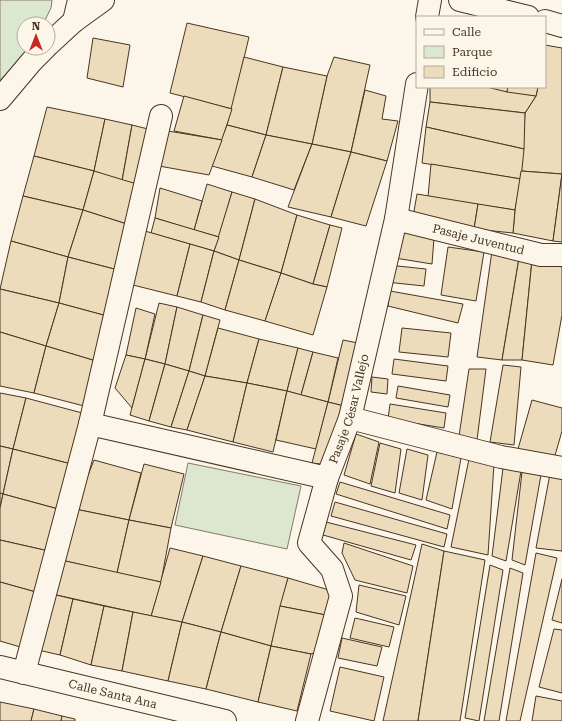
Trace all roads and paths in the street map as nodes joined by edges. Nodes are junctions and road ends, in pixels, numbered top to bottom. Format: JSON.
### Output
{"nodes":[{"id":1,"x":79,"y":0,"type":"edge"},
{"id":2,"x":103,"y":0,"type":"edge"},
{"id":3,"x":430,"y":0,"type":"edge"},
{"id":4,"x":460,"y":0,"type":"edge"},
{"id":5,"x":428,"y":16,"type":"edge"},
{"id":6,"x":524,"y":16,"type":"edge"},
{"id":7,"x":74,"y":21,"type":"junction"},
{"id":8,"x":546,"y":21,"type":"edge"},
{"id":9,"x":562,"y":26,"type":"edge"},
{"id":10,"x":56,"y":38,"type":"edge"},
{"id":11,"x":37,"y":56,"type":"edge"},
{"id":12,"x":416,"y":88,"type":"edge"},
{"id":13,"x":0,"y":99,"type":"edge"},
{"id":14,"x":161,"y":116,"type":"dead end"},
{"id":15,"x":396,"y":219,"type":"junction"},
{"id":16,"x":562,"y":255,"type":"edge"},
{"id":17,"x":350,"y":418,"type":"junction"},
{"id":18,"x":90,"y":424,"type":"junction"},
{"id":19,"x":562,"y":468,"type":"edge"},
{"id":20,"x":328,"y":478,"type":"junction"},
{"id":21,"x":0,"y":667,"type":"edge"},
{"id":22,"x":24,"y":673,"type":"junction"},
{"id":23,"x":225,"y":721,"type":"edge"},
{"id":24,"x":307,"y":721,"type":"edge"}],
"edges":[{"from":1,"to":7,"type":"main road"},
{"from":2,"to":7,"type":"main road"},
{"from":3,"to":5,"type":"main road"},
{"from":4,"to":6,"type":"main road"},
{"from":7,"to":10,"type":"main road"},
{"from":8,"to":9,"type":"main road"},
{"from":11,"to":13,"type":"main road"},
{"from":12,"to":15,"type":"main road","name":"Pasaje César Vallejo"},
{"from":14,"to":18,"type":"main road"},
{"from":15,"to":16,"type":"main road","name":"Pasaje Juventud"},
{"from":15,"to":17,"type":"main road","name":"Pasaje César Vallejo"},
{"from":17,"to":19,"type":"main road"},
{"from":17,"to":20,"type":"main road","name":"Pasaje César Vallejo"},
{"from":18,"to":20,"type":"main road"},
{"from":18,"to":22,"type":"main road"},
{"from":20,"to":24,"type":"main road","name":"Pasaje César Vallejo"},
{"from":21,"to":22,"type":"main road","name":"Calle Santa Ana"},
{"from":22,"to":23,"type":"main road","name":"Calle Santa Ana"}]}
